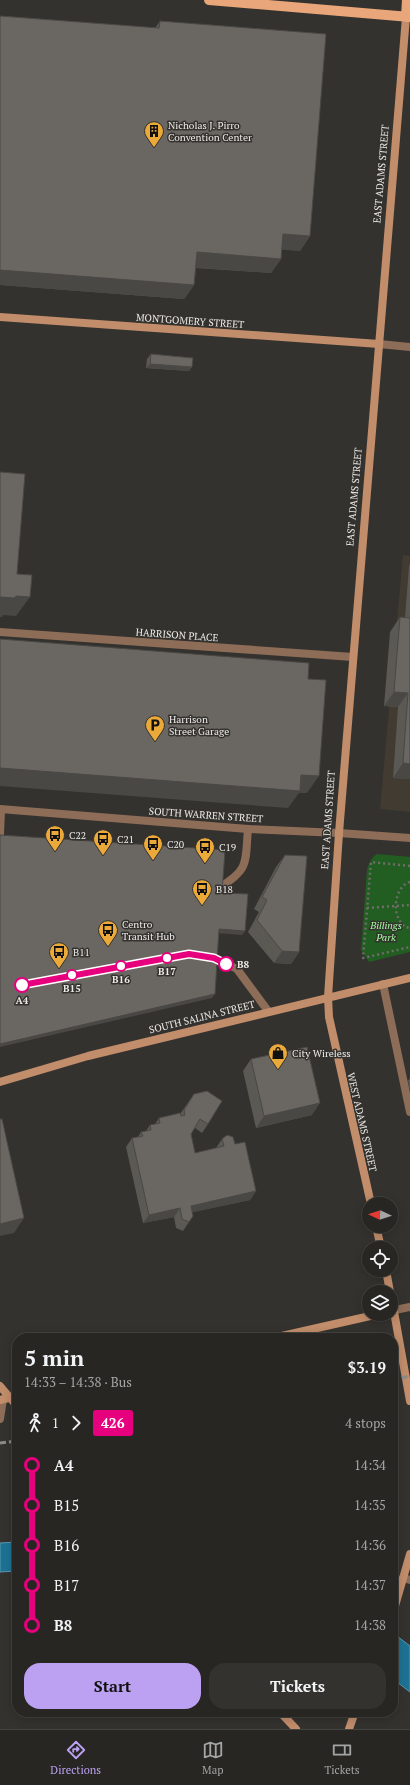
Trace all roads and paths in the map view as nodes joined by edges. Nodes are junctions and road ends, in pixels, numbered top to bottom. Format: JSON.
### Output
{"nodes":[{"id":1,"x":209,"y":0,"type":"edge"},
{"id":2,"x":407,"y":0,"type":"edge"},
{"id":3,"x":408,"y":17,"type":"edge"},
{"id":4,"x":0,"y":317,"type":"edge"},
{"id":5,"x":379,"y":344,"type":"junction"},
{"id":6,"x":410,"y":347,"type":"edge"},
{"id":7,"x":0,"y":632,"type":"edge"},
{"id":8,"x":353,"y":657,"type":"junction"},
{"id":9,"x":1,"y":809,"type":"edge"},
{"id":10,"x":248,"y":829,"type":"junction"},
{"id":11,"x":339,"y":833,"type":"junction"},
{"id":12,"x":0,"y":834,"type":"edge"},
{"id":13,"x":410,"y":838,"type":"edge"},
{"id":14,"x":410,"y":866,"type":"edge"},
{"id":15,"x":410,"y":882,"type":"edge"},
{"id":16,"x":220,"y":888,"type":"edge"},
{"id":17,"x":410,"y":905,"type":"edge"},
{"id":18,"x":396,"y":906,"type":"junction"},
{"id":19,"x":368,"y":908,"type":"junction"},
{"id":20,"x":410,"y":928,"type":"edge"},
{"id":21,"x":410,"y":947,"type":"edge"},
{"id":22,"x":214,"y":958,"type":"edge"},
{"id":23,"x":410,"y":978,"type":"edge"},
{"id":24,"x":383,"y":984,"type":"junction"},
{"id":25,"x":328,"y":997,"type":"junction"},
{"id":26,"x":268,"y":1011,"type":"junction"},
{"id":27,"x":0,"y":1082,"type":"edge"},
{"id":28,"x":410,"y":1112,"type":"edge"},
{"id":29,"x":369,"y":1197,"type":"edge"},
{"id":30,"x":410,"y":1307,"type":"edge"},
{"id":31,"x":398,"y":1310,"type":"edge"},
{"id":32,"x":362,"y":1318,"type":"edge"},
{"id":33,"x":395,"y":1321,"type":"edge"},
{"id":34,"x":295,"y":1333,"type":"edge"},
{"id":35,"x":397,"y":1333,"type":"edge"},
{"id":36,"x":398,"y":1338,"type":"edge"},
{"id":37,"x":0,"y":1386,"type":"edge"},
{"id":38,"x":7,"y":1398,"type":"edge"},
{"id":39,"x":410,"y":1401,"type":"edge"},
{"id":40,"x":0,"y":1419,"type":"edge"},
{"id":41,"x":410,"y":1554,"type":"edge"},
{"id":42,"x":407,"y":1579,"type":"edge"},
{"id":43,"x":398,"y":1601,"type":"edge"},
{"id":44,"x":285,"y":1717,"type":"edge"},
{"id":45,"x":354,"y":1717,"type":"edge"},
{"id":46,"x":296,"y":1729,"type":"edge"},
{"id":47,"x":350,"y":1729,"type":"edge"}],
"edges":[{"from":1,"to":3,"type":"main road"},
{"from":2,"to":3,"type":"main road","name":"EAST ADAMS STREET"},
{"from":3,"to":5,"type":"main road","name":"EAST ADAMS STREET"},
{"from":4,"to":5,"type":"main road","name":"MONTGOMERY STREET"},
{"from":5,"to":6,"type":"street"},
{"from":5,"to":8,"type":"main road","name":"EAST ADAMS STREET"},
{"from":7,"to":8,"type":"street","name":"HARRISON PLACE"},
{"from":8,"to":11,"type":"main road","name":"EAST ADAMS STREET"},
{"from":9,"to":10,"type":"street","name":"SOUTH WARREN STREET"},
{"from":9,"to":12,"type":"street"},
{"from":10,"to":11,"type":"street","name":"SOUTH WARREN STREET"},
{"from":10,"to":16,"type":"street"},
{"from":11,"to":13,"type":"street","name":"SOUTH WARREN STREET"},
{"from":11,"to":25,"type":"main road","name":"EAST ADAMS STREET"},
{"from":14,"to":19,"type":"path"},
{"from":15,"to":18,"type":"path"},
{"from":17,"to":18,"type":"path"},
{"from":18,"to":19,"type":"path"},
{"from":18,"to":20,"type":"path"},
{"from":19,"to":21,"type":"path"},
{"from":22,"to":26,"type":"street"},
{"from":23,"to":24,"type":"main road","name":"SOUTH SALINA STREET"},
{"from":24,"to":25,"type":"main road","name":"SOUTH SALINA STREET"},
{"from":24,"to":28,"type":"street"},
{"from":25,"to":26,"type":"main road","name":"SOUTH SALINA STREET"},
{"from":25,"to":29,"type":"main road","name":"WEST ADAMS STREET"},
{"from":26,"to":27,"type":"main road","name":"SOUTH SALINA STREET"},
{"from":30,"to":31,"type":"street"},
{"from":32,"to":34,"type":"main road"},
{"from":33,"to":35,"type":"main road"},
{"from":36,"to":39,"type":"main road"},
{"from":37,"to":38,"type":"main road"},
{"from":38,"to":40,"type":"street"},
{"from":41,"to":42,"type":"main road"},
{"from":42,"to":43,"type":"main road"},
{"from":44,"to":46,"type":"main road"},
{"from":45,"to":47,"type":"main road"}]}
